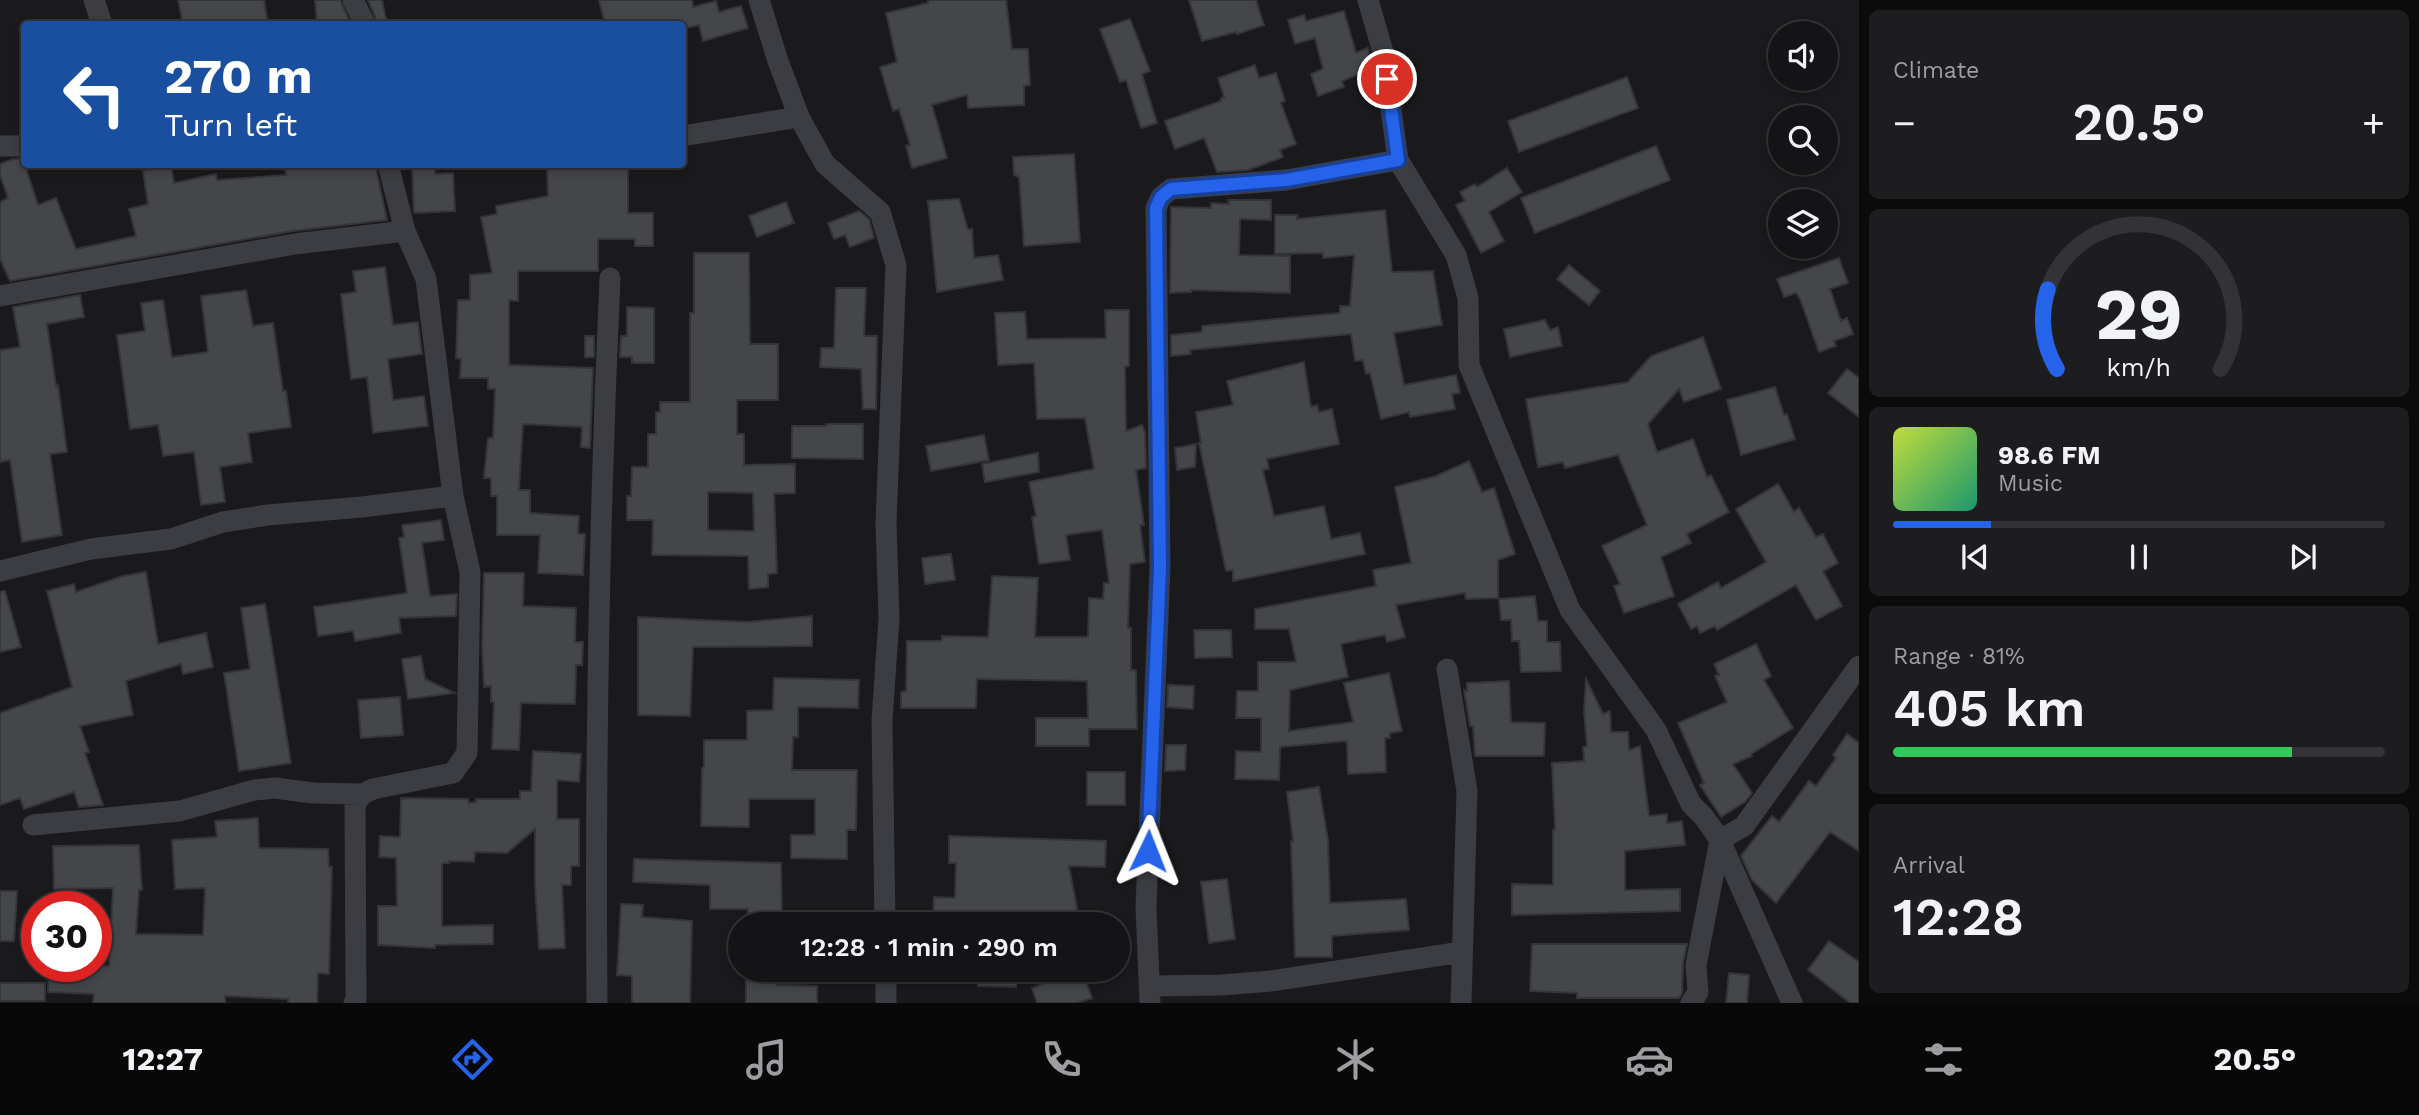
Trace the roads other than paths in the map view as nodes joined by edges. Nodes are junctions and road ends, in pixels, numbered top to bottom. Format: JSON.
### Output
{"nodes":[{"id":1,"x":94,"y":0,"type":"edge"},
{"id":2,"x":353,"y":0,"type":"edge"},
{"id":3,"x":759,"y":0,"type":"edge"},
{"id":4,"x":1368,"y":0,"type":"edge"},
{"id":5,"x":101,"y":21,"type":"edge"},
{"id":6,"x":364,"y":21,"type":"edge"},
{"id":7,"x":799,"y":117,"type":"junction"},
{"id":8,"x":686,"y":135,"type":"edge"},
{"id":9,"x":0,"y":146,"type":"edge"},
{"id":10,"x":21,"y":146,"type":"edge"},
{"id":11,"x":1398,"y":160,"type":"junction"},
{"id":12,"x":389,"y":168,"type":"edge"},
{"id":13,"x":405,"y":231,"type":"junction"},
{"id":14,"x":610,"y":278,"type":"dead end"},
{"id":15,"x":0,"y":296,"type":"edge"},
{"id":16,"x":453,"y":496,"type":"junction"},
{"id":17,"x":0,"y":571,"type":"edge"},
{"id":18,"x":1859,"y":666,"type":"edge"},
{"id":19,"x":1447,"y":669,"type":"dead end"},
{"id":20,"x":363,"y":794,"type":"junction"},
{"id":21,"x":33,"y":825,"type":"dead end"},
{"id":22,"x":1720,"y":840,"type":"junction"},
{"id":23,"x":885,"y":912,"type":"edge"},
{"id":24,"x":1462,"y":952,"type":"junction"},
{"id":25,"x":886,"y":982,"type":"edge"},
{"id":26,"x":1150,"y":994,"type":"edge"},
{"id":27,"x":354,"y":1003,"type":"edge"},
{"id":28,"x":597,"y":1003,"type":"edge"},
{"id":29,"x":886,"y":1003,"type":"edge"},
{"id":30,"x":1461,"y":1003,"type":"edge"},
{"id":31,"x":1691,"y":1003,"type":"edge"},
{"id":32,"x":1792,"y":1003,"type":"edge"}],
"edges":[{"from":1,"to":5,"type":"street"},
{"from":2,"to":6,"type":"street"},
{"from":3,"to":7,"type":"street"},
{"from":4,"to":11,"type":"street"},
{"from":7,"to":8,"type":"street"},
{"from":7,"to":23,"type":"street"},
{"from":9,"to":10,"type":"street"},
{"from":11,"to":22,"type":"street"},
{"from":11,"to":26,"type":"street"},
{"from":12,"to":13,"type":"street"},
{"from":13,"to":15,"type":"street"},
{"from":13,"to":16,"type":"street"},
{"from":14,"to":28,"type":"street"},
{"from":16,"to":17,"type":"street"},
{"from":16,"to":20,"type":"street"},
{"from":18,"to":22,"type":"street"},
{"from":19,"to":24,"type":"street"},
{"from":20,"to":21,"type":"street"},
{"from":20,"to":27,"type":"street"},
{"from":22,"to":31,"type":"street"},
{"from":22,"to":32,"type":"street"},
{"from":24,"to":26,"type":"street"},
{"from":24,"to":30,"type":"street"},
{"from":25,"to":29,"type":"street"}]}
